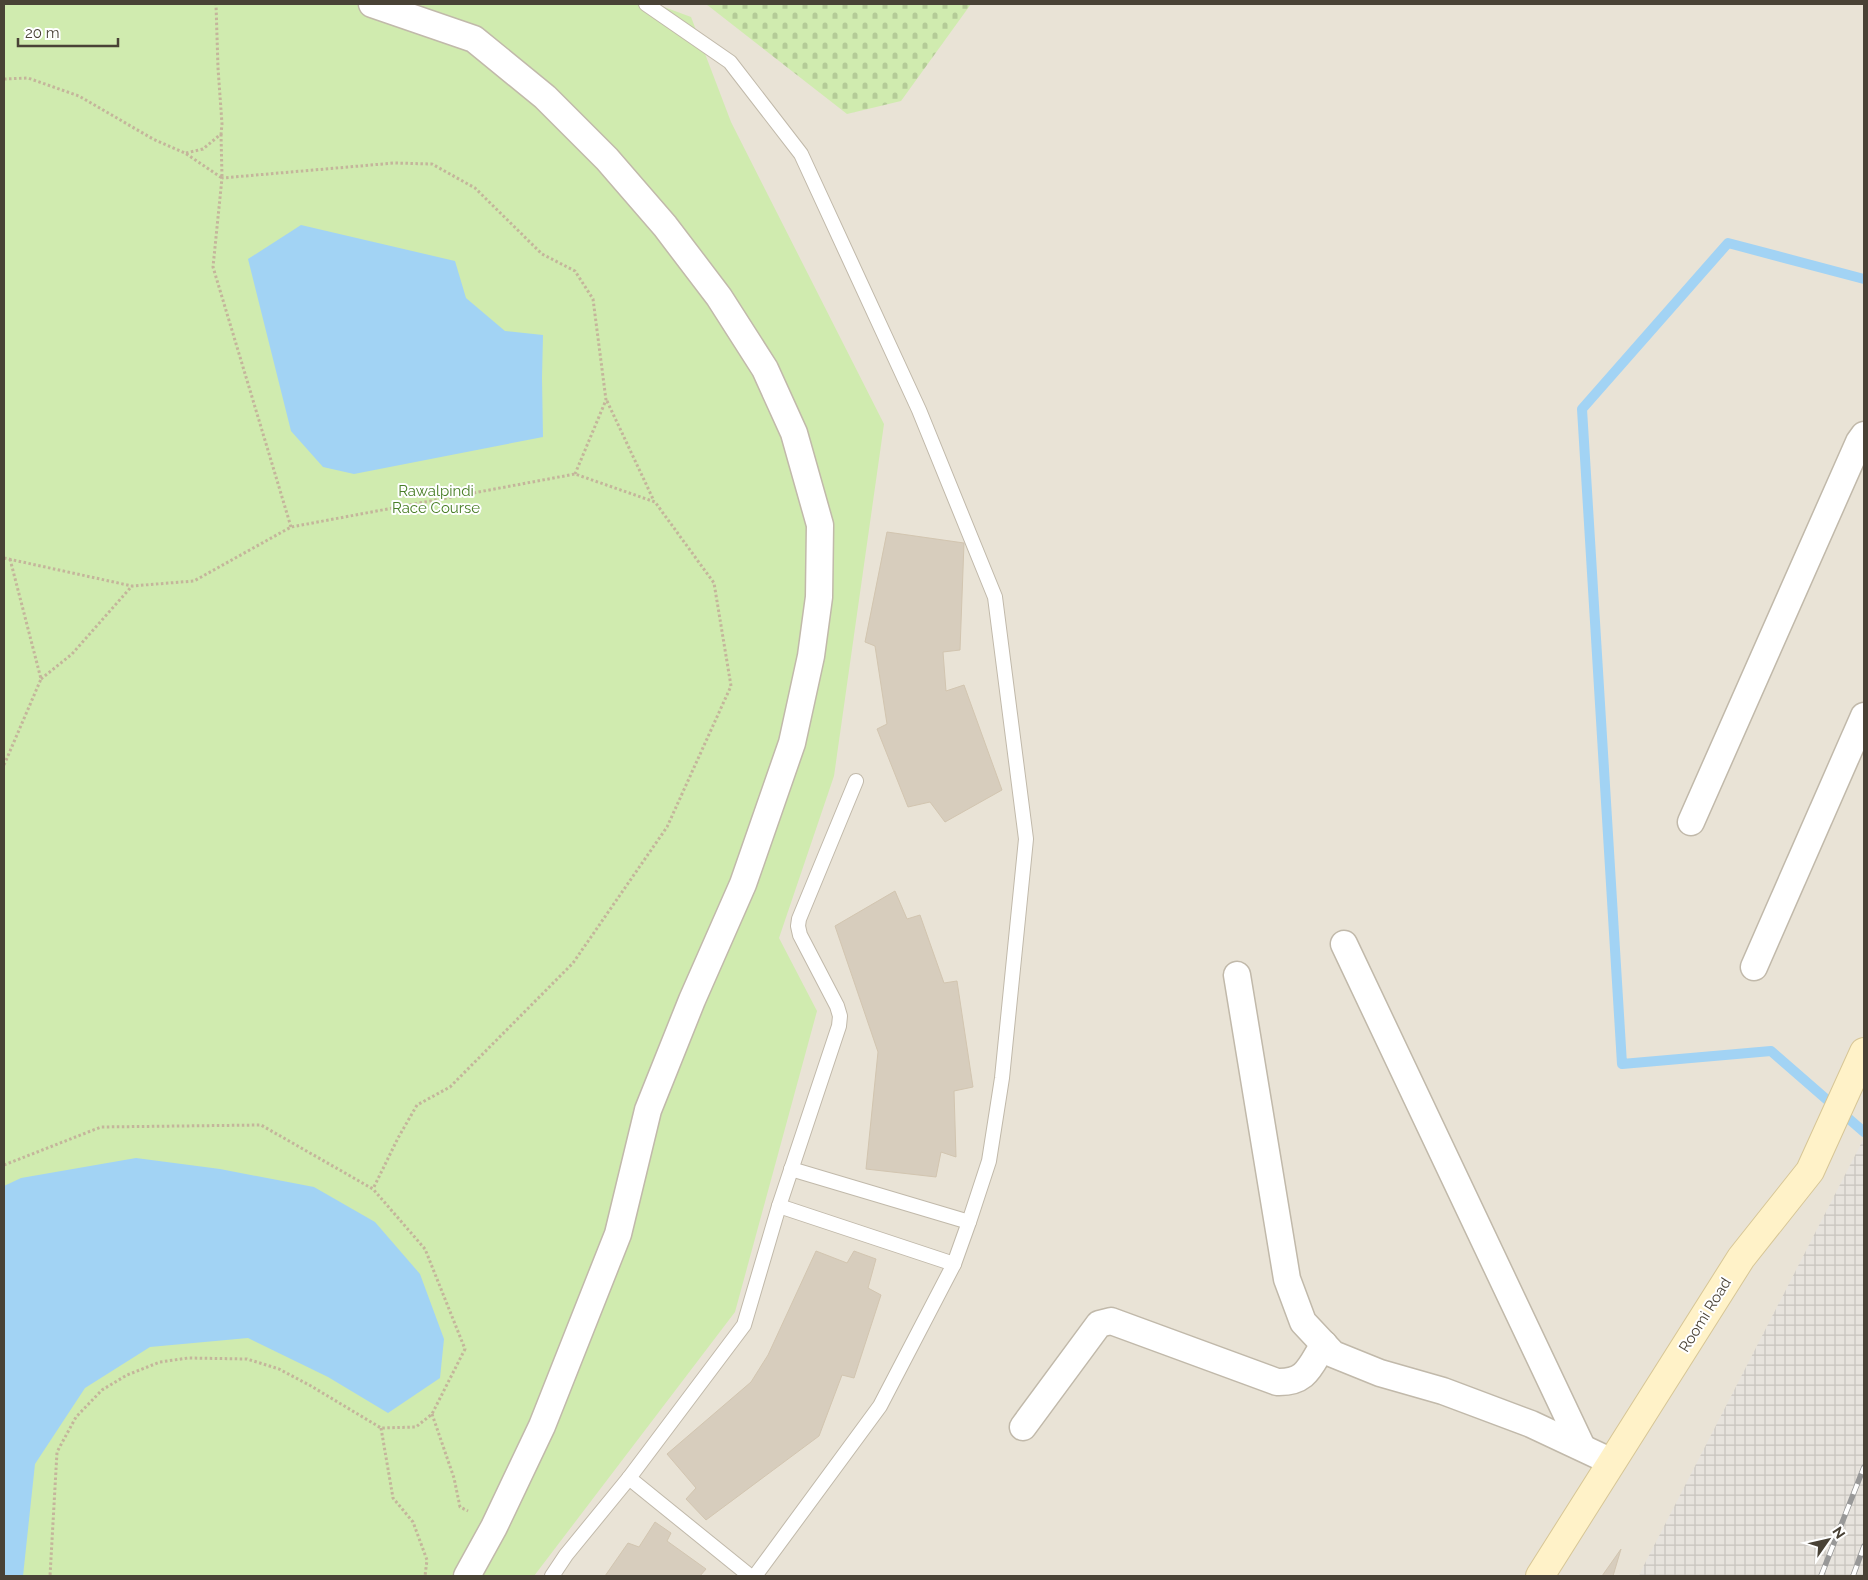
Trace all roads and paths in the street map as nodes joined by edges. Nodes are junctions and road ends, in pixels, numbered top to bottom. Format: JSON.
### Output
{"nodes":[{"id":1,"x":216,"y":4,"type":"edge"},
{"id":2,"x":372,"y":4,"type":"edge"},
{"id":3,"x":646,"y":4,"type":"edge"},
{"id":4,"x":4,"y":79,"type":"edge"},
{"id":5,"x":221,"y":134,"type":"junction"},
{"id":6,"x":186,"y":154,"type":"junction"},
{"id":7,"x":222,"y":178,"type":"junction"},
{"id":8,"x":606,"y":400,"type":"junction"},
{"id":9,"x":1864,"y":435,"type":"edge"},
{"id":10,"x":575,"y":474,"type":"junction"},
{"id":11,"x":655,"y":502,"type":"junction"},
{"id":12,"x":291,"y":527,"type":"junction"},
{"id":13,"x":4,"y":558,"type":"edge"},
{"id":14,"x":10,"y":560,"type":"junction"},
{"id":15,"x":132,"y":586,"type":"junction"},
{"id":16,"x":41,"y":680,"type":"junction"},
{"id":17,"x":1864,"y":716,"type":"edge"},
{"id":18,"x":4,"y":765,"type":"edge"},
{"id":19,"x":856,"y":781,"type":"dead end"},
{"id":20,"x":1691,"y":822,"type":"dead end"},
{"id":21,"x":1344,"y":944,"type":"dead end"},
{"id":22,"x":1754,"y":967,"type":"dead end"},
{"id":23,"x":1237,"y":975,"type":"dead end"},
{"id":24,"x":1864,"y":1052,"type":"edge"},
{"id":25,"x":4,"y":1166,"type":"edge"},
{"id":26,"x":791,"y":1168,"type":"junction"},
{"id":27,"x":373,"y":1190,"type":"junction"},
{"id":28,"x":779,"y":1206,"type":"junction"},
{"id":29,"x":969,"y":1222,"type":"junction"},
{"id":30,"x":954,"y":1264,"type":"junction"},
{"id":31,"x":1324,"y":1344,"type":"junction"},
{"id":32,"x":432,"y":1414,"type":"junction"},
{"id":33,"x":1023,"y":1427,"type":"dead end"},
{"id":34,"x":381,"y":1428,"type":"junction"},
{"id":35,"x":1582,"y":1447,"type":"junction"},
{"id":36,"x":1612,"y":1462,"type":"junction"},
{"id":37,"x":630,"y":1478,"type":"junction"},
{"id":38,"x":494,"y":1527,"type":"junction"},
{"id":39,"x":50,"y":1576,"type":"edge"},
{"id":40,"x":425,"y":1576,"type":"edge"},
{"id":41,"x":467,"y":1576,"type":"edge"},
{"id":42,"x":552,"y":1576,"type":"edge"},
{"id":43,"x":750,"y":1576,"type":"edge"},
{"id":44,"x":755,"y":1576,"type":"edge"},
{"id":45,"x":1540,"y":1576,"type":"edge"}],
"edges":[{"from":1,"to":5,"type":"path"},
{"from":2,"to":38,"type":"street"},
{"from":3,"to":29,"type":"lane"},
{"from":4,"to":6,"type":"path"},
{"from":5,"to":6,"type":"path"},
{"from":5,"to":7,"type":"path"},
{"from":6,"to":7,"type":"path"},
{"from":7,"to":8,"type":"path"},
{"from":7,"to":12,"type":"path"},
{"from":8,"to":10,"type":"path"},
{"from":8,"to":11,"type":"path"},
{"from":9,"to":20,"type":"street"},
{"from":10,"to":11,"type":"path"},
{"from":10,"to":12,"type":"path"},
{"from":11,"to":27,"type":"path"},
{"from":12,"to":15,"type":"path"},
{"from":13,"to":14,"type":"path"},
{"from":14,"to":15,"type":"path"},
{"from":14,"to":16,"type":"path"},
{"from":15,"to":16,"type":"path"},
{"from":16,"to":18,"type":"path"},
{"from":17,"to":22,"type":"street"},
{"from":19,"to":26,"type":"lane"},
{"from":21,"to":35,"type":"street"},
{"from":23,"to":31,"type":"street"},
{"from":24,"to":36,"type":"street","name":"Roomi Road"},
{"from":25,"to":27,"type":"path"},
{"from":26,"to":28,"type":"lane"},
{"from":26,"to":29,"type":"lane"},
{"from":27,"to":32,"type":"path"},
{"from":28,"to":30,"type":"lane"},
{"from":28,"to":37,"type":"lane"},
{"from":29,"to":30,"type":"lane"},
{"from":30,"to":44,"type":"lane"},
{"from":31,"to":33,"type":"street"},
{"from":31,"to":35,"type":"street"},
{"from":32,"to":34,"type":"path"},
{"from":32,"to":38,"type":"path"},
{"from":34,"to":39,"type":"path"},
{"from":34,"to":40,"type":"path"},
{"from":35,"to":36,"type":"street"},
{"from":36,"to":45,"type":"street","name":"Roomi Road"},
{"from":37,"to":42,"type":"lane"},
{"from":37,"to":43,"type":"lane"},
{"from":38,"to":41,"type":"street"}]}
